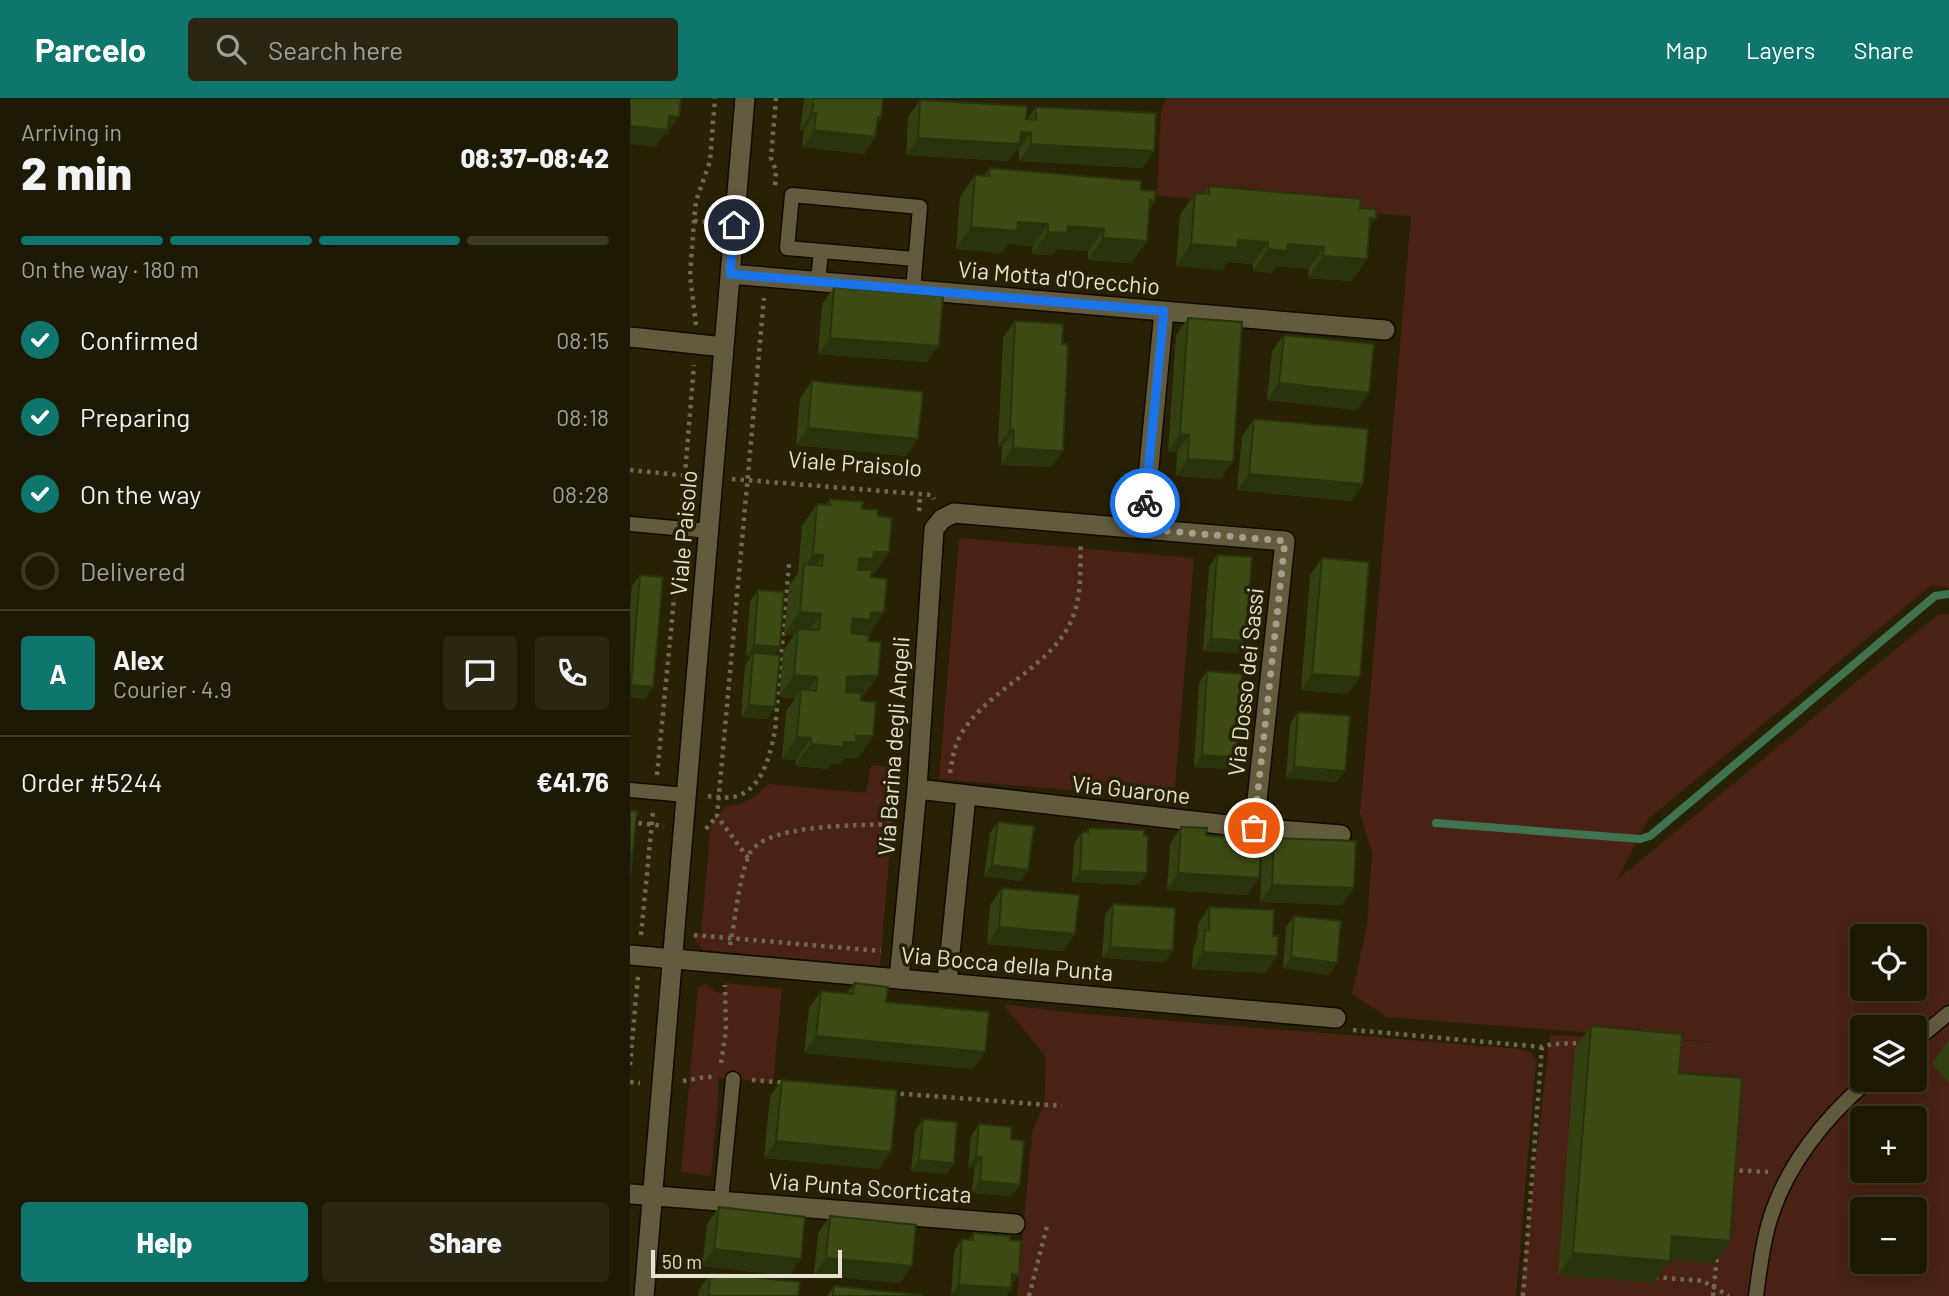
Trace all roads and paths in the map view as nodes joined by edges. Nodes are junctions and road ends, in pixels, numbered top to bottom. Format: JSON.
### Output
{"nodes":[{"id":1,"x":715,"y":98,"type":"edge"},
{"id":2,"x":746,"y":98,"type":"edge"},
{"id":3,"x":821,"y":251,"type":"junction"},
{"id":4,"x":915,"y":259,"type":"junction"},
{"id":5,"x":730,"y":274,"type":"junction"},
{"id":6,"x":818,"y":282,"type":"junction"},
{"id":7,"x":913,"y":290,"type":"junction"},
{"id":8,"x":1164,"y":311,"type":"junction"},
{"id":9,"x":1385,"y":330,"type":"dead end"},
{"id":10,"x":630,"y":337,"type":"edge"},
{"id":11,"x":695,"y":344,"type":"junction"},
{"id":12,"x":724,"y":347,"type":"junction"},
{"id":13,"x":630,"y":470,"type":"edge"},
{"id":14,"x":685,"y":475,"type":"junction"},
{"id":15,"x":942,"y":519,"type":"junction"},
{"id":16,"x":630,"y":524,"type":"edge"},
{"id":17,"x":1083,"y":526,"type":"junction"},
{"id":18,"x":680,"y":528,"type":"junction"},
{"id":19,"x":1143,"y":529,"type":"junction"},
{"id":20,"x":709,"y":531,"type":"junction"},
{"id":21,"x":789,"y":564,"type":"dead end"},
{"id":22,"x":917,"y":789,"type":"junction"},
{"id":23,"x":630,"y":790,"type":"edge"},
{"id":24,"x":655,"y":792,"type":"junction"},
{"id":25,"x":946,"y":794,"type":"junction"},
{"id":26,"x":686,"y":795,"type":"junction"},
{"id":27,"x":965,"y":796,"type":"junction"},
{"id":28,"x":719,"y":797,"type":"junction"},
{"id":29,"x":630,"y":822,"type":"edge"},
{"id":30,"x":914,"y":822,"type":"junction"},
{"id":31,"x":651,"y":824,"type":"junction"},
{"id":32,"x":684,"y":828,"type":"junction"},
{"id":33,"x":1254,"y":828,"type":"junction"},
{"id":34,"x":1341,"y":835,"type":"dead end"},
{"id":35,"x":748,"y":859,"type":"junction"},
{"id":36,"x":675,"y":933,"type":"junction"},
{"id":37,"x":731,"y":938,"type":"junction"},
{"id":38,"x":881,"y":951,"type":"dead end"},
{"id":39,"x":630,"y":955,"type":"edge"},
{"id":40,"x":673,"y":959,"type":"junction"},
{"id":41,"x":726,"y":964,"type":"junction"},
{"id":42,"x":899,"y":979,"type":"junction"},
{"id":43,"x":947,"y":983,"type":"junction"},
{"id":44,"x":1949,"y":1013,"type":"edge"},
{"id":45,"x":1342,"y":1024,"type":"joint"},
{"id":46,"x":1927,"y":1031,"type":"edge"},
{"id":47,"x":1588,"y":1043,"type":"edge"},
{"id":48,"x":1542,"y":1047,"type":"junction"},
{"id":49,"x":733,"y":1079,"type":"junction"},
{"id":50,"x":787,"y":1084,"type":"edge"},
{"id":51,"x":881,"y":1092,"type":"edge"},
{"id":52,"x":1855,"y":1092,"type":"edge"},
{"id":53,"x":1062,"y":1106,"type":"dead end"},
{"id":54,"x":1724,"y":1170,"type":"edge"},
{"id":55,"x":1791,"y":1174,"type":"junction"},
{"id":56,"x":630,"y":1194,"type":"edge"},
{"id":57,"x":653,"y":1196,"type":"junction"},
{"id":58,"x":721,"y":1201,"type":"junction"},
{"id":59,"x":1015,"y":1224,"type":"dead end"},
{"id":60,"x":1047,"y":1226,"type":"dead end"},
{"id":61,"x":1717,"y":1248,"type":"edge"},
{"id":62,"x":1655,"y":1277,"type":"edge"},
{"id":63,"x":1714,"y":1287,"type":"junction"},
{"id":64,"x":644,"y":1296,"type":"edge"},
{"id":65,"x":1029,"y":1296,"type":"edge"},
{"id":66,"x":1523,"y":1296,"type":"edge"},
{"id":67,"x":1713,"y":1296,"type":"edge"},
{"id":68,"x":1729,"y":1296,"type":"edge"},
{"id":69,"x":1756,"y":1296,"type":"edge"}],
"edges":[{"from":1,"to":11,"type":"path"},
{"from":2,"to":5,"type":"street","name":"Viale Paisolo"},
{"from":3,"to":4,"type":"lane"},
{"from":3,"to":4,"type":"lane"},
{"from":3,"to":6,"type":"lane"},
{"from":4,"to":7,"type":"lane"},
{"from":5,"to":6,"type":"street","name":"Via Motta d'Orecchio"},
{"from":5,"to":12,"type":"street","name":"Viale Paisolo"},
{"from":6,"to":7,"type":"street","name":"Via Motta d'Orecchio"},
{"from":7,"to":8,"type":"street","name":"Via Motta d'Orecchio"},
{"from":8,"to":9,"type":"street","name":"Via Motta d'Orecchio"},
{"from":8,"to":19,"type":"street"},
{"from":10,"to":11,"type":"street"},
{"from":11,"to":12,"type":"street"},
{"from":11,"to":14,"type":"path"},
{"from":12,"to":20,"type":"street","name":"Viale Paisolo"},
{"from":13,"to":14,"type":"path"},
{"from":14,"to":18,"type":"path"},
{"from":15,"to":17,"type":"street"},
{"from":15,"to":22,"type":"street","name":"Via Barina degli Angeli"},
{"from":15,"to":28,"type":"path","name":"Viale Praisolo"},
{"from":16,"to":18,"type":"lane"},
{"from":17,"to":19,"type":"street"},
{"from":17,"to":25,"type":"path"},
{"from":18,"to":20,"type":"lane"},
{"from":18,"to":24,"type":"path"},
{"from":19,"to":33,"type":"street","name":"Via Dosso dei Sassi"},
{"from":20,"to":26,"type":"street","name":"Viale Paisolo"},
{"from":21,"to":28,"type":"path"},
{"from":22,"to":25,"type":"street","name":"Via Guarone"},
{"from":22,"to":30,"type":"street","name":"Via Barina degli Angeli"},
{"from":23,"to":24,"type":"lane"},
{"from":24,"to":26,"type":"lane"},
{"from":24,"to":31,"type":"path"},
{"from":25,"to":27,"type":"street","name":"Via Guarone"},
{"from":26,"to":28,"type":"path"},
{"from":26,"to":32,"type":"street","name":"Viale Paisolo"},
{"from":27,"to":33,"type":"street","name":"Via Guarone"},
{"from":27,"to":43,"type":"street"},
{"from":28,"to":35,"type":"path"},
{"from":29,"to":31,"type":"path"},
{"from":30,"to":35,"type":"path"},
{"from":30,"to":42,"type":"street","name":"Via Barina degli Angeli"},
{"from":31,"to":32,"type":"path"},
{"from":32,"to":36,"type":"street","name":"Viale Paisolo"},
{"from":33,"to":34,"type":"street","name":"Via Guarone"},
{"from":35,"to":37,"type":"path"},
{"from":36,"to":37,"type":"path"},
{"from":36,"to":40,"type":"street","name":"Viale Paisolo"},
{"from":37,"to":38,"type":"path"},
{"from":37,"to":41,"type":"path"},
{"from":39,"to":40,"type":"street","name":"Via Bocca della Punta"},
{"from":40,"to":41,"type":"street","name":"Via Bocca della Punta"},
{"from":40,"to":57,"type":"street","name":"Viale Paisolo"},
{"from":41,"to":42,"type":"street","name":"Via Bocca della Punta"},
{"from":41,"to":49,"type":"path"},
{"from":42,"to":43,"type":"street","name":"Via Bocca della Punta"},
{"from":43,"to":45,"type":"street","name":"Via Bocca della Punta"},
{"from":44,"to":46,"type":"lane"},
{"from":45,"to":48,"type":"path"},
{"from":47,"to":48,"type":"path"},
{"from":48,"to":66,"type":"path"},
{"from":49,"to":50,"type":"path"},
{"from":49,"to":58,"type":"lane"},
{"from":51,"to":53,"type":"path"},
{"from":52,"to":55,"type":"lane"},
{"from":54,"to":55,"type":"path"},
{"from":55,"to":69,"type":"lane"},
{"from":56,"to":57,"type":"street","name":"Via Punta Scorticata"},
{"from":57,"to":58,"type":"street","name":"Via Punta Scorticata"},
{"from":57,"to":64,"type":"street","name":"Viale Paisolo"},
{"from":58,"to":59,"type":"street","name":"Via Punta Scorticata"},
{"from":60,"to":65,"type":"path"},
{"from":61,"to":63,"type":"path"},
{"from":62,"to":63,"type":"path"},
{"from":63,"to":67,"type":"path"},
{"from":63,"to":68,"type":"path"}]}
